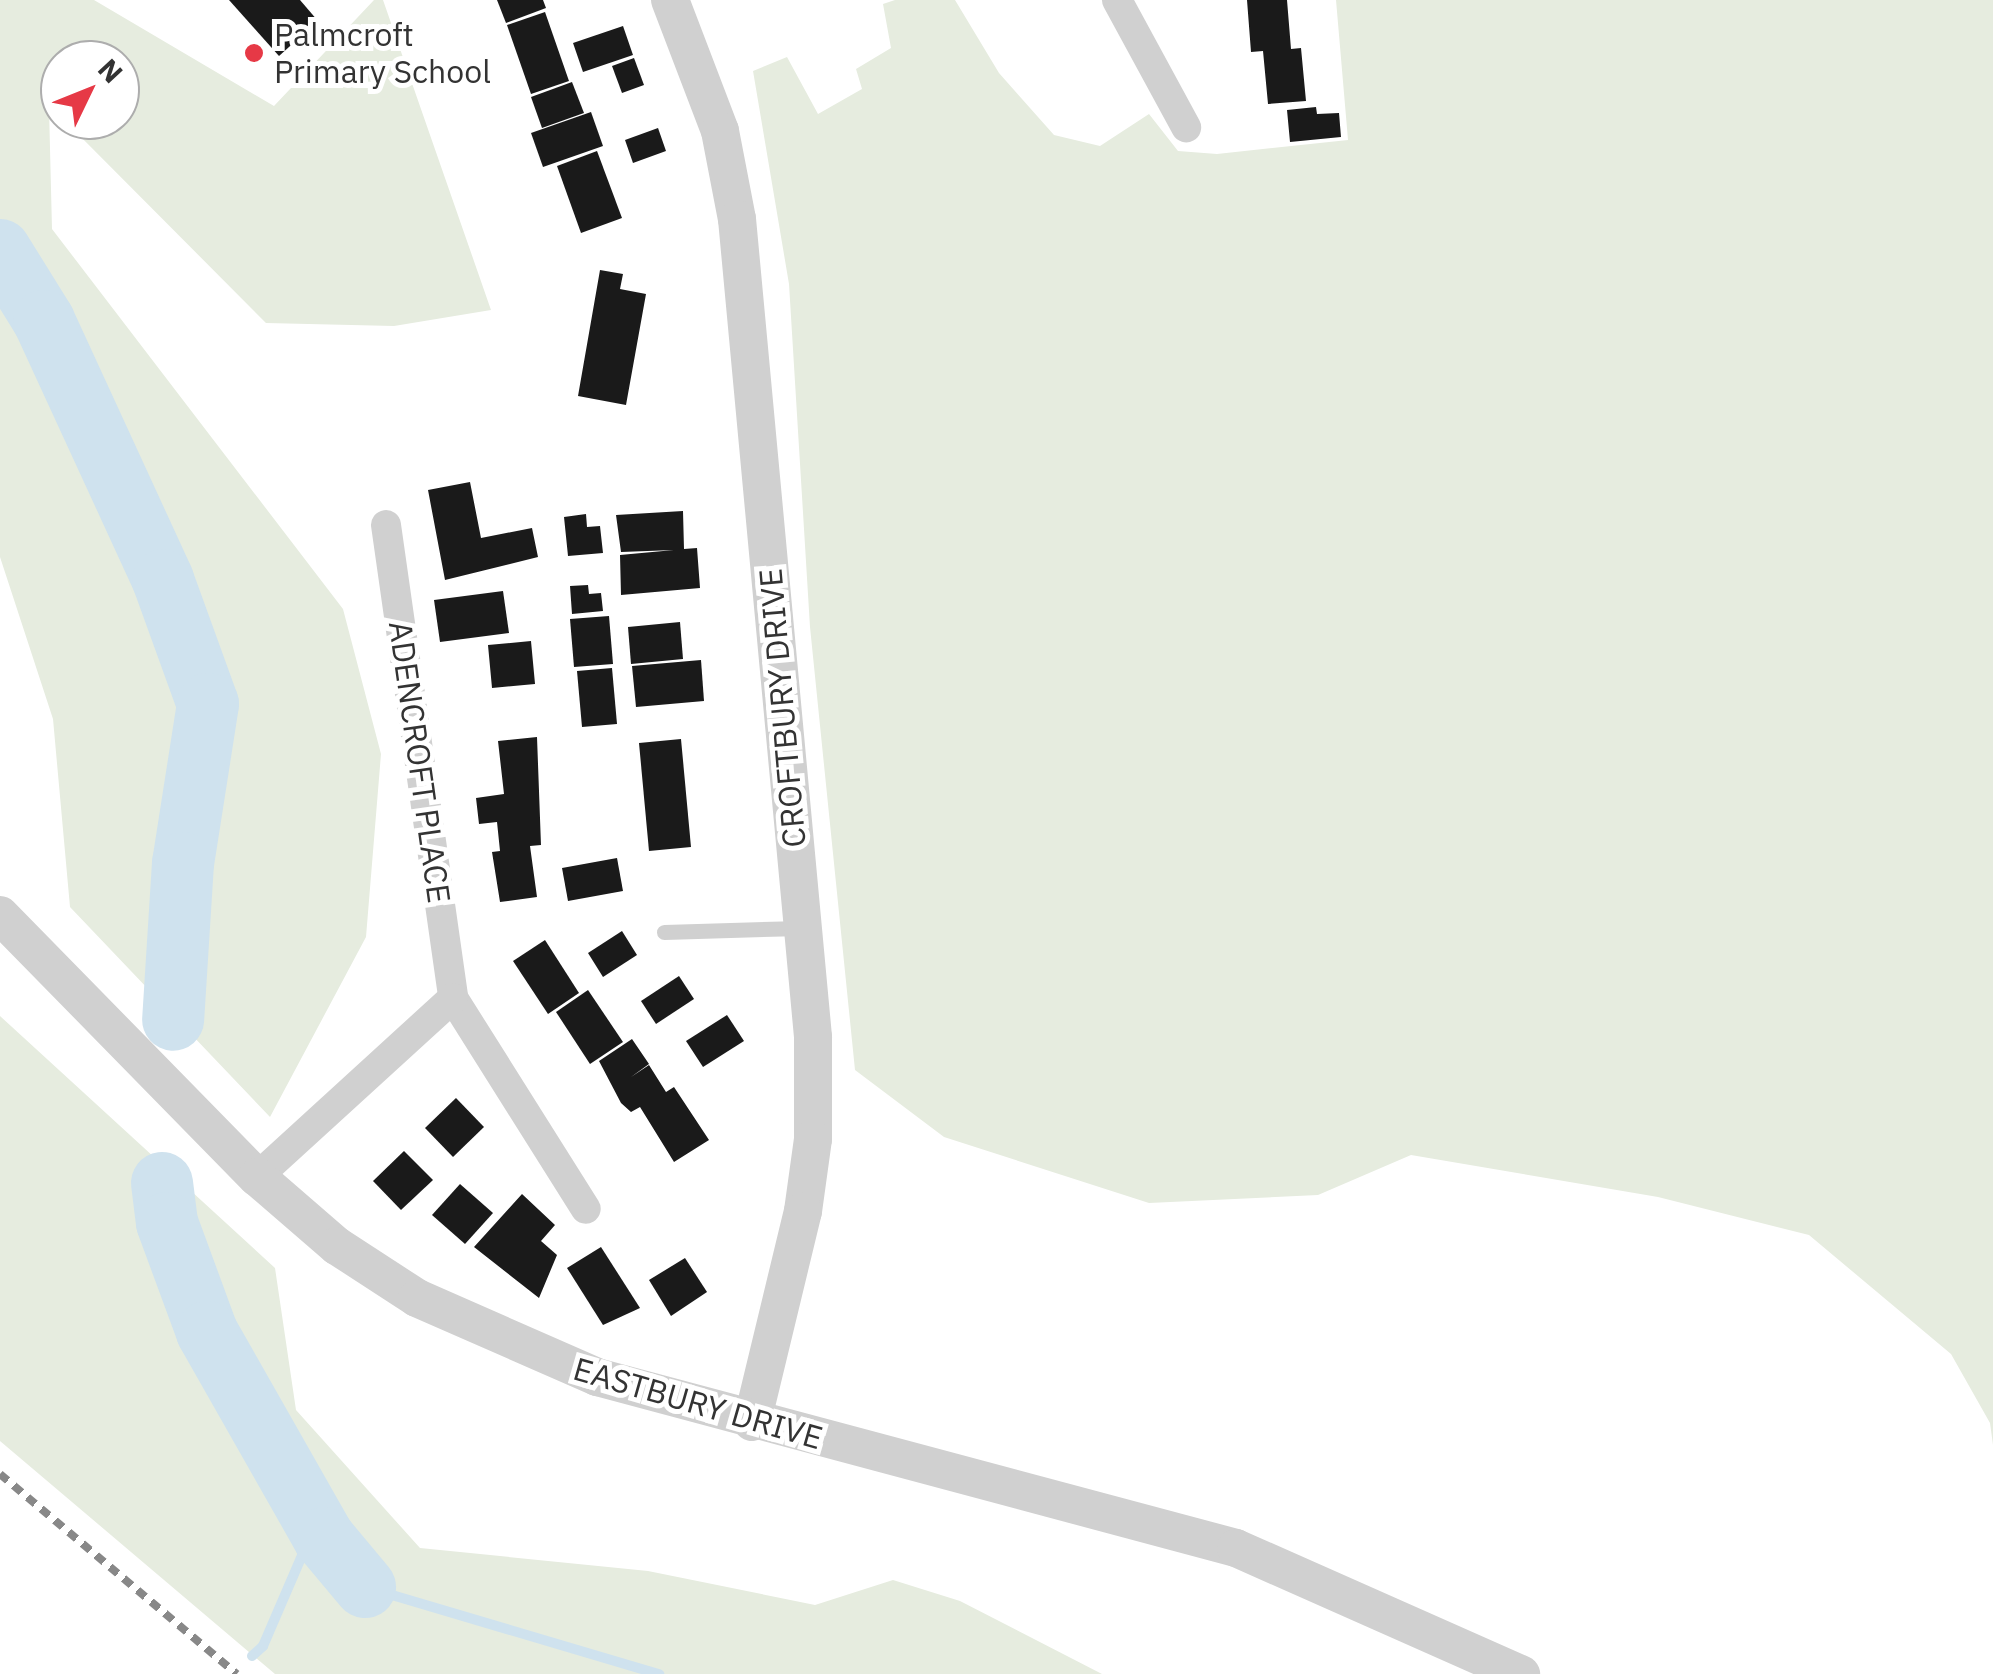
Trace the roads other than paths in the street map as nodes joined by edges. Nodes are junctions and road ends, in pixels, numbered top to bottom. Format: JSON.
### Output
{"nodes":[{"id":1,"x":670,"y":0,"type":"edge"},
{"id":2,"x":1117,"y":0,"type":"edge"},
{"id":3,"x":1186,"y":127,"type":"dead end"},
{"id":4,"x":386,"y":526,"type":"dead end"},
{"id":5,"x":0,"y":916,"type":"edge"},
{"id":6,"x":802,"y":928,"type":"junction"},
{"id":7,"x":664,"y":932,"type":"dead end"},
{"id":8,"x":453,"y":998,"type":"junction"},
{"id":9,"x":257,"y":1178,"type":"junction"},
{"id":10,"x":586,"y":1209,"type":"dead end"},
{"id":11,"x":752,"y":1422,"type":"junction"},
{"id":12,"x":1522,"y":1674,"type":"edge"}],
"edges":[{"from":1,"to":6,"type":"street","name":"CROFTBURY DRIVE"},
{"from":2,"to":3,"type":"street"},
{"from":4,"to":8,"type":"street","name":"ADENCROFT PLACE"},
{"from":5,"to":9,"type":"street","name":"EASTBURY DRIVE"},
{"from":6,"to":7,"type":"lane"},
{"from":6,"to":11,"type":"street","name":"CROFTBURY DRIVE"},
{"from":8,"to":9,"type":"street"},
{"from":8,"to":10,"type":"street","name":"ADENCROFT PLACE"},
{"from":9,"to":11,"type":"street","name":"EASTBURY DRIVE"},
{"from":11,"to":12,"type":"street","name":"EASTBURY DRIVE"}]}
